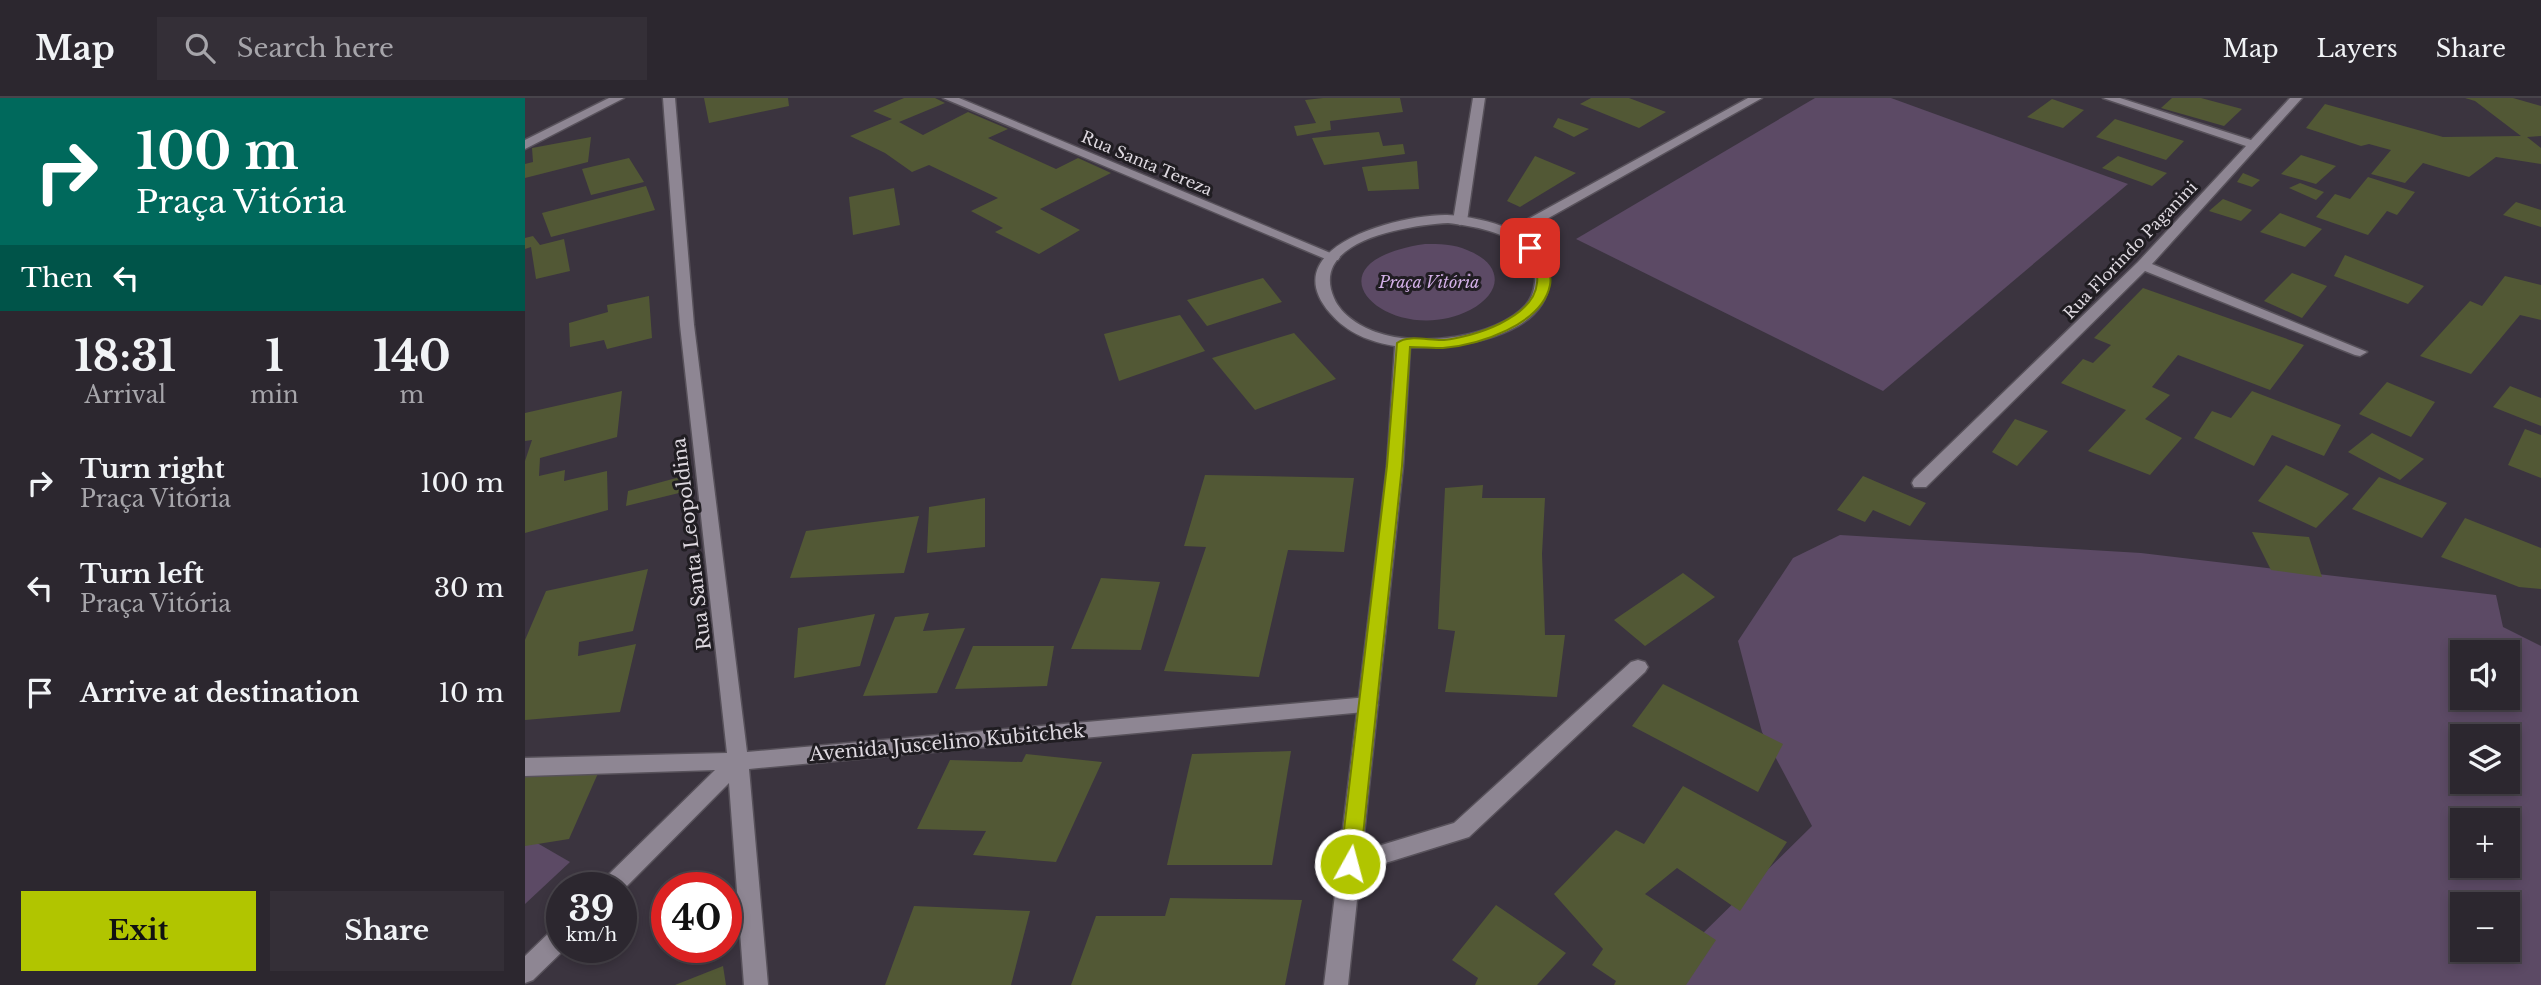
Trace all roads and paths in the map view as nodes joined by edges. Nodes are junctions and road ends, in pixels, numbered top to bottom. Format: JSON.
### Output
{"nodes":[{"id":1,"x":618,"y":98,"type":"edge"},
{"id":2,"x":669,"y":98,"type":"edge"},
{"id":3,"x":949,"y":98,"type":"edge"},
{"id":4,"x":1479,"y":98,"type":"edge"},
{"id":5,"x":1756,"y":98,"type":"edge"},
{"id":6,"x":2109,"y":98,"type":"edge"},
{"id":7,"x":2296,"y":98,"type":"edge"},
{"id":8,"x":525,"y":145,"type":"edge"},
{"id":9,"x":2255,"y":145,"type":"junction"},
{"id":10,"x":1460,"y":221,"type":"junction"},
{"id":11,"x":1510,"y":234,"type":"junction"},
{"id":12,"x":1333,"y":257,"type":"junction"},
{"id":13,"x":2143,"y":265,"type":"junction"},
{"id":14,"x":1403,"y":343,"type":"junction"},
{"id":15,"x":2360,"y":352,"type":"dead end"},
{"id":16,"x":1920,"y":484,"type":"dead end"},
{"id":17,"x":1638,"y":667,"type":"dead end"},
{"id":18,"x":1368,"y":705,"type":"junction"},
{"id":19,"x":738,"y":761,"type":"junction"},
{"id":20,"x":525,"y":767,"type":"edge"},
{"id":21,"x":1350,"y":864,"type":"junction"},
{"id":22,"x":626,"y":872,"type":"edge"},
{"id":23,"x":546,"y":952,"type":"edge"},
{"id":24,"x":525,"y":972,"type":"edge"},
{"id":25,"x":756,"y":985,"type":"edge"},
{"id":26,"x":1336,"y":985,"type":"edge"}],
"edges":[{"from":1,"to":8,"type":"street"},
{"from":2,"to":19,"type":"street","name":"Rua Santa Leopoldina"},
{"from":3,"to":12,"type":"street","name":"Rua Santa Tereza"},
{"from":4,"to":10,"type":"street"},
{"from":5,"to":11,"type":"street"},
{"from":6,"to":9,"type":"street"},
{"from":7,"to":9,"type":"street","name":"Rua Florindo Paganini"},
{"from":9,"to":13,"type":"street","name":"Rua Florindo Paganini"},
{"from":10,"to":11,"type":"street"},
{"from":10,"to":12,"type":"street"},
{"from":11,"to":14,"type":"street"},
{"from":12,"to":14,"type":"street"},
{"from":13,"to":15,"type":"street"},
{"from":13,"to":16,"type":"street","name":"Rua Florindo Paganini"},
{"from":14,"to":18,"type":"street"},
{"from":17,"to":21,"type":"street"},
{"from":18,"to":19,"type":"street","name":"Avenida Juscelino Kubitchek"},
{"from":18,"to":21,"type":"street"},
{"from":19,"to":20,"type":"street","name":"Avenida Juscelino Kubitchek"},
{"from":19,"to":22,"type":"street"},
{"from":19,"to":25,"type":"street","name":"Rua Santa Leopoldina"},
{"from":21,"to":26,"type":"street"},
{"from":23,"to":24,"type":"street"}]}
